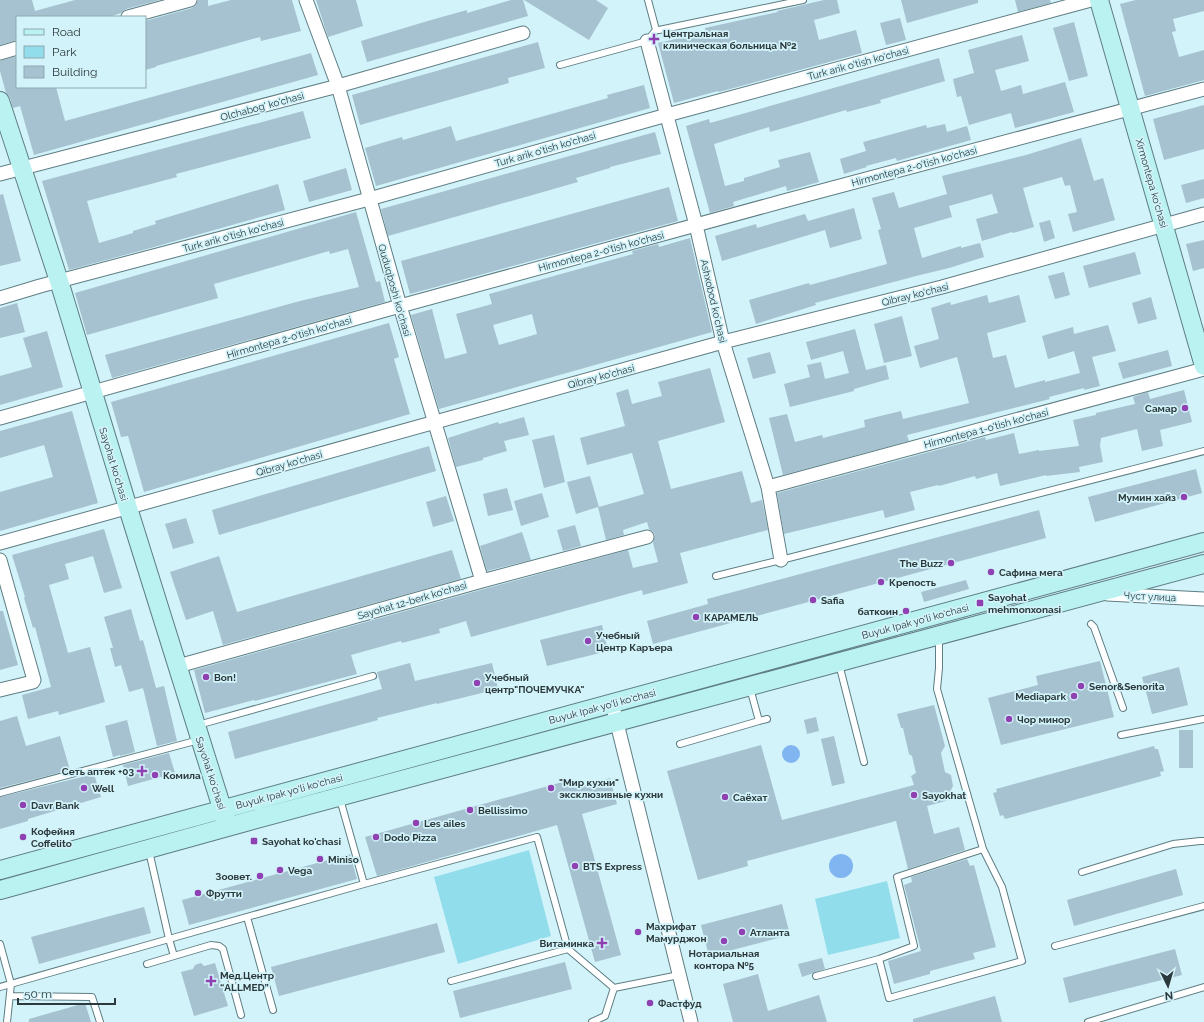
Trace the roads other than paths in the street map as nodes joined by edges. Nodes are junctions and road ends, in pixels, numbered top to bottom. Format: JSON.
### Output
{"nodes":[{"id":1,"x":190,"y":0,"type":"edge"},
{"id":2,"x":306,"y":0,"type":"edge"},
{"id":3,"x":648,"y":0,"type":"edge"},
{"id":4,"x":803,"y":0,"type":"edge"},
{"id":5,"x":1091,"y":0,"type":"edge"},
{"id":6,"x":1099,"y":0,"type":"edge"},
{"id":7,"x":132,"y":16,"type":"edge"},
{"id":8,"x":656,"y":30,"type":"junction"},
{"id":9,"x":523,"y":33,"type":"dead end"},
{"id":10,"x":647,"y":41,"type":"junction"},
{"id":11,"x":16,"y":48,"type":"edge"},
{"id":12,"x":0,"y":53,"type":"edge"},
{"id":13,"x":560,"y":65,"type":"dead end"},
{"id":14,"x":338,"y":86,"type":"junction"},
{"id":15,"x":1204,"y":89,"type":"edge"},
{"id":16,"x":0,"y":101,"type":"edge"},
{"id":17,"x":1130,"y":109,"type":"junction"},
{"id":18,"x":667,"y":115,"type":"junction"},
{"id":19,"x":22,"y":168,"type":"junction"},
{"id":20,"x":0,"y":174,"type":"edge"},
{"id":21,"x":369,"y":199,"type":"junction"},
{"id":22,"x":1204,"y":214,"type":"edge"},
{"id":23,"x":696,"y":225,"type":"junction"},
{"id":24,"x":1164,"y":225,"type":"junction"},
{"id":25,"x":59,"y":281,"type":"junction"},
{"id":26,"x":0,"y":298,"type":"edge"},
{"id":27,"x":400,"y":306,"type":"junction"},
{"id":28,"x":723,"y":342,"type":"junction"},
{"id":29,"x":1204,"y":366,"type":"edge"},
{"id":30,"x":1204,"y":369,"type":"edge"},
{"id":31,"x":92,"y":393,"type":"junction"},
{"id":32,"x":0,"y":418,"type":"edge"},
{"id":33,"x":434,"y":422,"type":"junction"},
{"id":34,"x":1204,"y":451,"type":"edge"},
{"id":35,"x":768,"y":487,"type":"junction"},
{"id":36,"x":128,"y":508,"type":"junction"},
{"id":37,"x":647,"y":536,"type":"dead end"},
{"id":38,"x":1204,"y":542,"type":"edge"},
{"id":39,"x":0,"y":543,"type":"edge"},
{"id":40,"x":0,"y":560,"type":"edge"},
{"id":41,"x":781,"y":560,"type":"junction"},
{"id":42,"x":1204,"y":564,"type":"edge"},
{"id":43,"x":716,"y":576,"type":"dead end"},
{"id":44,"x":482,"y":581,"type":"junction"},
{"id":45,"x":1096,"y":593,"type":"junction"},
{"id":46,"x":1204,"y":599,"type":"edge"},
{"id":47,"x":1091,"y":624,"type":"dead end"},
{"id":48,"x":939,"y":635,"type":"junction"},
{"id":49,"x":839,"y":662,"type":"junction"},
{"id":50,"x":178,"y":666,"type":"junction"},
{"id":51,"x":373,"y":676,"type":"dead end"},
{"id":52,"x":750,"y":686,"type":"junction"},
{"id":53,"x":0,"y":690,"type":"edge"},
{"id":54,"x":612,"y":703,"type":"junction"},
{"id":55,"x":1122,"y":708,"type":"dead end"},
{"id":56,"x":767,"y":719,"type":"dead end"},
{"id":57,"x":1204,"y":719,"type":"edge"},
{"id":58,"x":759,"y":721,"type":"junction"},
{"id":59,"x":616,"y":722,"type":"junction"},
{"id":60,"x":198,"y":732,"type":"junction"},
{"id":61,"x":1120,"y":735,"type":"dead end"},
{"id":62,"x":680,"y":744,"type":"dead end"},
{"id":63,"x":864,"y":762,"type":"dead end"},
{"id":64,"x":0,"y":793,"type":"edge"},
{"id":65,"x":340,"y":797,"type":"junction"},
{"id":66,"x":222,"y":809,"type":"junction"},
{"id":67,"x":228,"y":827,"type":"junction"},
{"id":68,"x":1204,"y":841,"type":"edge"},
{"id":69,"x":149,"y":849,"type":"junction"},
{"id":70,"x":983,"y":849,"type":"junction"},
{"id":71,"x":0,"y":870,"type":"edge"},
{"id":72,"x":1082,"y":872,"type":"dead end"},
{"id":73,"x":364,"y":884,"type":"junction"},
{"id":74,"x":0,"y":890,"type":"edge"},
{"id":75,"x":1204,"y":906,"type":"edge"},
{"id":76,"x":247,"y":917,"type":"junction"},
{"id":77,"x":169,"y":939,"type":"junction"},
{"id":78,"x":0,"y":944,"type":"edge"},
{"id":79,"x":1055,"y":946,"type":"dead end"},
{"id":80,"x":568,"y":949,"type":"junction"},
{"id":81,"x":174,"y":956,"type":"junction"},
{"id":82,"x":879,"y":959,"type":"junction"},
{"id":83,"x":147,"y":964,"type":"dead end"},
{"id":84,"x":679,"y":975,"type":"junction"},
{"id":85,"x":816,"y":976,"type":"dead end"},
{"id":86,"x":451,"y":981,"type":"dead end"},
{"id":87,"x":11,"y":984,"type":"junction"},
{"id":88,"x":0,"y":987,"type":"edge"},
{"id":89,"x":1204,"y":987,"type":"edge"},
{"id":90,"x":614,"y":988,"type":"junction"},
{"id":91,"x":10,"y":996,"type":"junction"},
{"id":92,"x":273,"y":1010,"type":"dead end"},
{"id":93,"x":241,"y":1015,"type":"dead end"},
{"id":94,"x":7,"y":1022,"type":"edge"},
{"id":95,"x":100,"y":1022,"type":"edge"},
{"id":96,"x":592,"y":1022,"type":"edge"},
{"id":97,"x":691,"y":1022,"type":"edge"},
{"id":98,"x":1088,"y":1022,"type":"edge"}],
"edges":[{"from":1,"to":7,"type":"street"},
{"from":2,"to":14,"type":"street","name":"Quduqboshi ko'chasi"},
{"from":3,"to":8,"type":"lane"},
{"from":4,"to":8,"type":"lane"},
{"from":5,"to":18,"type":"street","name":"Turk arik o'tish ko'chasi"},
{"from":6,"to":17,"type":"main road","name":"Xirmontepa ko'chasi"},
{"from":8,"to":10,"type":"lane"},
{"from":9,"to":14,"type":"street","name":"Olchabog' ko'chasi"},
{"from":10,"to":13,"type":"lane"},
{"from":10,"to":18,"type":"street","name":"Ashxobod koʻchasi"},
{"from":11,"to":12,"type":"street"},
{"from":14,"to":19,"type":"street","name":"Olchabog' ko'chasi"},
{"from":14,"to":21,"type":"street","name":"Quduqboshi ko'chasi"},
{"from":15,"to":17,"type":"street","name":"Hirmontepa 2-o'tish ko'chasi"},
{"from":16,"to":19,"type":"main road","name":"Sayohat koʻchasi"},
{"from":17,"to":23,"type":"street","name":"Hirmontepa 2-o'tish ko'chasi"},
{"from":17,"to":24,"type":"main road","name":"Xirmontepa ko'chasi"},
{"from":18,"to":21,"type":"street","name":"Turk arik o'tish ko'chasi"},
{"from":18,"to":23,"type":"street","name":"Ashxobod koʻchasi"},
{"from":19,"to":20,"type":"street","name":"Olchabog' ko'chasi"},
{"from":19,"to":25,"type":"main road","name":"Sayohat koʻchasi"},
{"from":21,"to":25,"type":"street","name":"Turk arik o'tish ko'chasi"},
{"from":21,"to":27,"type":"street","name":"Quduqboshi ko'chasi"},
{"from":22,"to":24,"type":"street","name":"Qibray ko'chasi"},
{"from":23,"to":27,"type":"street","name":"Hirmontepa 2-o'tish ko'chasi"},
{"from":23,"to":28,"type":"street","name":"Ashxobod koʻchasi"},
{"from":24,"to":28,"type":"street","name":"Qibray ko'chasi"},
{"from":24,"to":29,"type":"main road","name":"Xirmontepa ko'chasi"},
{"from":25,"to":26,"type":"street","name":"Turk arik o'tish ko'chasi"},
{"from":25,"to":31,"type":"main road","name":"Sayohat koʻchasi"},
{"from":27,"to":31,"type":"street","name":"Hirmontepa 2-o'tish ko'chasi"},
{"from":27,"to":33,"type":"street","name":"Quduqboshi ko'chasi"},
{"from":28,"to":33,"type":"street","name":"Qibray ko'chasi"},
{"from":28,"to":35,"type":"street","name":"Ashxobod koʻchasi"},
{"from":30,"to":35,"type":"street","name":"Hirmontepa 1-o'tish ko'chasi"},
{"from":31,"to":32,"type":"street","name":"Hirmontepa 2-o'tish ko'chasi"},
{"from":31,"to":36,"type":"main road","name":"Sayohat koʻchasi"},
{"from":33,"to":36,"type":"street","name":"Qibray ko'chasi"},
{"from":33,"to":44,"type":"street","name":"Quduqboshi ko'chasi"},
{"from":34,"to":41,"type":"lane"},
{"from":35,"to":41,"type":"street","name":"Ashxobod koʻchasi"},
{"from":36,"to":39,"type":"street","name":"Qibray ko'chasi"},
{"from":36,"to":50,"type":"main road","name":"Sayohat koʻchasi"},
{"from":37,"to":44,"type":"street","name":"Sayohat 12-berk ko'chasi"},
{"from":38,"to":54,"type":"main road","name":"Buyuk Ipak yo'li ko'chasi"},
{"from":40,"to":53,"type":"street"},
{"from":41,"to":43,"type":"lane"},
{"from":42,"to":45,"type":"main road","name":"Buyuk Ipak yo'li ko'chasi"},
{"from":44,"to":50,"type":"street","name":"Sayohat 12-berk ko'chasi"},
{"from":45,"to":46,"type":"street","name":"Чуст улица"},
{"from":45,"to":48,"type":"main road","name":"Buyuk Ipak yo'li ko'chasi"},
{"from":47,"to":55,"type":"lane"},
{"from":48,"to":49,"type":"main road","name":"Buyuk Ipak yo'li ko'chasi"},
{"from":48,"to":70,"type":"lane"},
{"from":49,"to":52,"type":"main road","name":"Buyuk Ipak yo'li ko'chasi"},
{"from":49,"to":63,"type":"lane"},
{"from":50,"to":60,"type":"main road","name":"Sayohat koʻchasi"},
{"from":51,"to":60,"type":"lane"},
{"from":52,"to":58,"type":"lane"},
{"from":52,"to":59,"type":"main road","name":"Buyuk Ipak yo'li ko'chasi"},
{"from":54,"to":59,"type":"street"},
{"from":54,"to":66,"type":"main road","name":"Buyuk Ipak yo'li ko'chasi"},
{"from":56,"to":58,"type":"lane"},
{"from":57,"to":61,"type":"lane"},
{"from":58,"to":62,"type":"lane"},
{"from":59,"to":65,"type":"main road","name":"Buyuk Ipak yo'li ko'chasi"},
{"from":59,"to":84,"type":"street"},
{"from":60,"to":64,"type":"lane"},
{"from":60,"to":66,"type":"main road","name":"Sayohat koʻchasi"},
{"from":65,"to":67,"type":"main road","name":"Buyuk Ipak yo'li ko'chasi"},
{"from":65,"to":73,"type":"lane"},
{"from":66,"to":67,"type":"main road","name":"Sayohat koʻchasi"},
{"from":66,"to":71,"type":"main road","name":"Buyuk Ipak yo'li ko'chasi"},
{"from":67,"to":69,"type":"main road","name":"Buyuk Ipak yo'li ko'chasi"},
{"from":68,"to":72,"type":"lane"},
{"from":69,"to":74,"type":"main road","name":"Buyuk Ipak yo'li ko'chasi"},
{"from":69,"to":77,"type":"lane"},
{"from":70,"to":82,"type":"lane"},
{"from":70,"to":82,"type":"lane"},
{"from":73,"to":76,"type":"lane"},
{"from":73,"to":80,"type":"lane"},
{"from":75,"to":79,"type":"lane"},
{"from":76,"to":77,"type":"lane"},
{"from":76,"to":92,"type":"lane"},
{"from":77,"to":81,"type":"lane"},
{"from":77,"to":87,"type":"lane"},
{"from":78,"to":87,"type":"lane"},
{"from":80,"to":86,"type":"lane"},
{"from":80,"to":90,"type":"lane"},
{"from":81,"to":83,"type":"lane"},
{"from":81,"to":93,"type":"lane"},
{"from":82,"to":85,"type":"lane"},
{"from":84,"to":90,"type":"lane"},
{"from":84,"to":97,"type":"street"},
{"from":87,"to":88,"type":"lane"},
{"from":87,"to":91,"type":"lane"},
{"from":89,"to":98,"type":"lane"},
{"from":90,"to":96,"type":"lane"},
{"from":91,"to":94,"type":"lane"},
{"from":91,"to":95,"type":"lane"}]}
